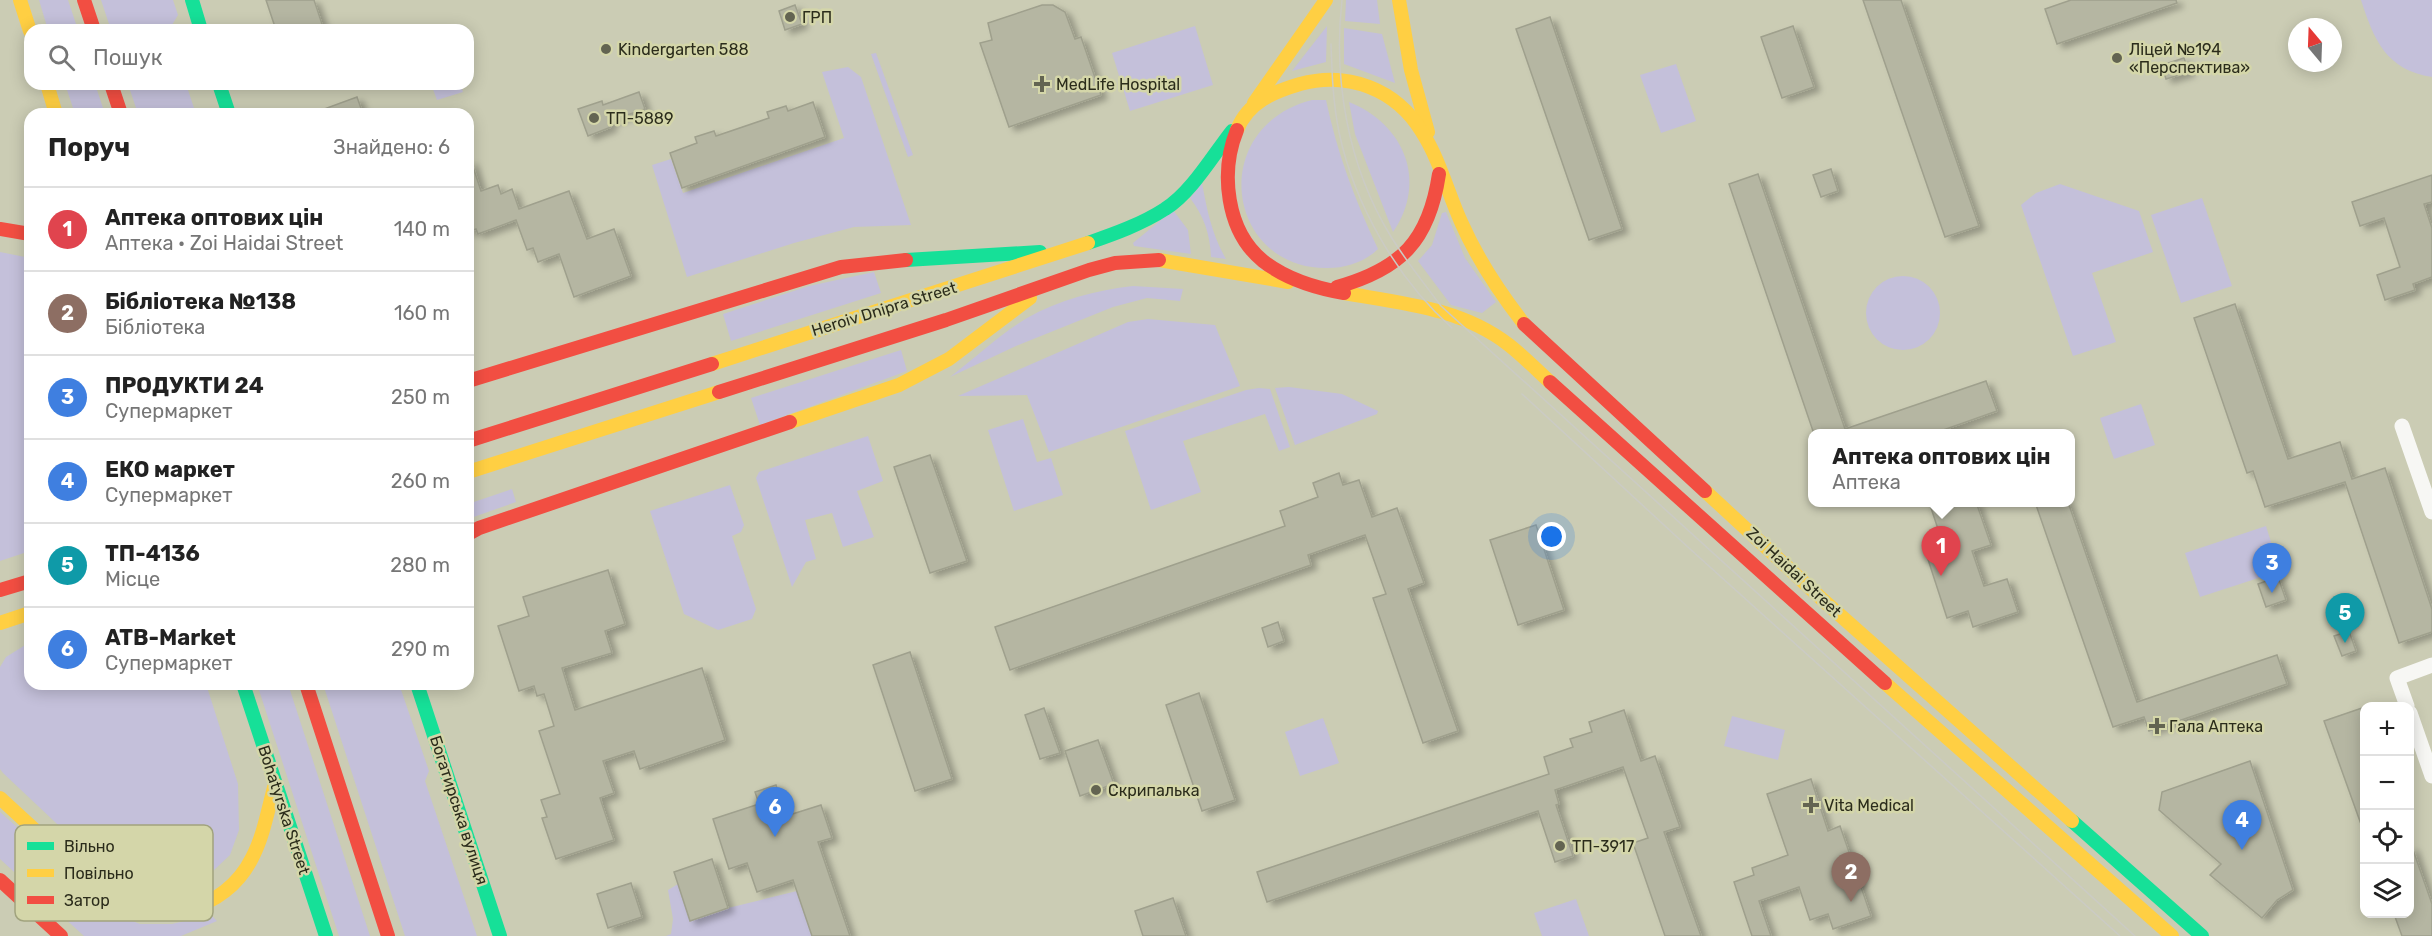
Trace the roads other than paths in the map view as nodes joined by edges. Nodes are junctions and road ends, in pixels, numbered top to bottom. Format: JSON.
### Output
{"nodes":[{"id":1,"x":20,"y":0,"type":"edge"},
{"id":2,"x":84,"y":0,"type":"edge"},
{"id":3,"x":192,"y":0,"type":"edge"},
{"id":4,"x":1326,"y":0,"type":"edge"},
{"id":5,"x":1399,"y":0,"type":"edge"},
{"id":6,"x":28,"y":24,"type":"edge"},
{"id":7,"x":92,"y":24,"type":"edge"},
{"id":8,"x":199,"y":24,"type":"edge"},
{"id":9,"x":48,"y":90,"type":"edge"},
{"id":10,"x":113,"y":90,"type":"edge"},
{"id":11,"x":221,"y":90,"type":"edge"},
{"id":12,"x":1253,"y":104,"type":"junction"},
{"id":13,"x":54,"y":108,"type":"edge"},
{"id":14,"x":119,"y":108,"type":"edge"},
{"id":15,"x":227,"y":108,"type":"edge"},
{"id":16,"x":1240,"y":121,"type":"junction"},
{"id":17,"x":1434,"y":150,"type":"junction"},
{"id":18,"x":1439,"y":167,"type":"junction"},
{"id":19,"x":0,"y":229,"type":"edge"},
{"id":20,"x":24,"y":233,"type":"edge"},
{"id":21,"x":1067,"y":251,"type":"junction"},
{"id":22,"x":1053,"y":282,"type":"junction"},
{"id":23,"x":1306,"y":285,"type":"junction"},
{"id":24,"x":1327,"y":289,"type":"junction"},
{"id":25,"x":474,"y":379,"type":"edge"},
{"id":26,"x":2402,"y":426,"type":"dead end"},
{"id":27,"x":474,"y":439,"type":"edge"},
{"id":28,"x":474,"y":470,"type":"edge"},
{"id":29,"x":2432,"y":512,"type":"edge"},
{"id":30,"x":474,"y":531,"type":"edge"},
{"id":31,"x":24,"y":583,"type":"edge"},
{"id":32,"x":0,"y":590,"type":"edge"},
{"id":33,"x":24,"y":615,"type":"edge"},
{"id":34,"x":7,"y":620,"type":"edge"},
{"id":35,"x":0,"y":636,"type":"edge"},
{"id":36,"x":2432,"y":665,"type":"edge"},
{"id":37,"x":245,"y":690,"type":"edge"},
{"id":38,"x":308,"y":690,"type":"edge"},
{"id":39,"x":419,"y":690,"type":"edge"},
{"id":40,"x":2406,"y":702,"type":"edge"},
{"id":41,"x":2414,"y":727,"type":"edge"},
{"id":42,"x":2432,"y":776,"type":"edge"},
{"id":43,"x":275,"y":784,"type":"junction"},
{"id":44,"x":0,"y":798,"type":"edge"},
{"id":45,"x":29,"y":825,"type":"edge"},
{"id":46,"x":0,"y":880,"type":"edge"},
{"id":47,"x":15,"y":894,"type":"edge"},
{"id":48,"x":213,"y":900,"type":"edge"},
{"id":49,"x":45,"y":921,"type":"edge"},
{"id":50,"x":61,"y":936,"type":"edge"},
{"id":51,"x":326,"y":936,"type":"edge"},
{"id":52,"x":388,"y":936,"type":"edge"},
{"id":53,"x":500,"y":936,"type":"edge"},
{"id":54,"x":2172,"y":936,"type":"edge"},
{"id":55,"x":2202,"y":936,"type":"edge"}],
"edges":[{"from":1,"to":6,"type":"main road"},
{"from":2,"to":7,"type":"main road"},
{"from":3,"to":8,"type":"main road"},
{"from":4,"to":12,"type":"main road"},
{"from":5,"to":17,"type":"main road"},
{"from":9,"to":13,"type":"main road"},
{"from":10,"to":14,"type":"main road"},
{"from":11,"to":15,"type":"main road"},
{"from":12,"to":16,"type":"main road"},
{"from":12,"to":17,"type":"main road"},
{"from":16,"to":21,"type":"main road","name":"Heroiv Dnipra Street"},
{"from":16,"to":23,"type":"main road"},
{"from":17,"to":18,"type":"main road"},
{"from":18,"to":24,"type":"main road"},
{"from":18,"to":55,"type":"main road","name":"Zoi Haidai Street"},
{"from":19,"to":20,"type":"main road"},
{"from":21,"to":25,"type":"main road"},
{"from":21,"to":27,"type":"main road","name":"Heroiv Dnipra Street"},
{"from":22,"to":23,"type":"main road","name":"Heroiv Dnipra Street"},
{"from":22,"to":28,"type":"main road","name":"Heroiv Dnipra Street"},
{"from":22,"to":30,"type":"main road","name":"Heroiv Dnipra Street"},
{"from":23,"to":24,"type":"main road"},
{"from":24,"to":54,"type":"main road","name":"Zoi Haidai Street"},
{"from":26,"to":29,"type":"street"},
{"from":31,"to":32,"type":"main road"},
{"from":33,"to":34,"type":"main road"},
{"from":34,"to":35,"type":"main road"},
{"from":36,"to":40,"type":"street"},
{"from":37,"to":43,"type":"main road","name":"Bohatyrska Street"},
{"from":38,"to":52,"type":"main road"},
{"from":39,"to":53,"type":"main road","name":"Богатирська вулиця"},
{"from":41,"to":42,"type":"street"},
{"from":43,"to":48,"type":"main road"},
{"from":43,"to":51,"type":"main road","name":"Bohatyrska Street"},
{"from":44,"to":45,"type":"main road"},
{"from":46,"to":47,"type":"main road"},
{"from":49,"to":50,"type":"main road"}]}
